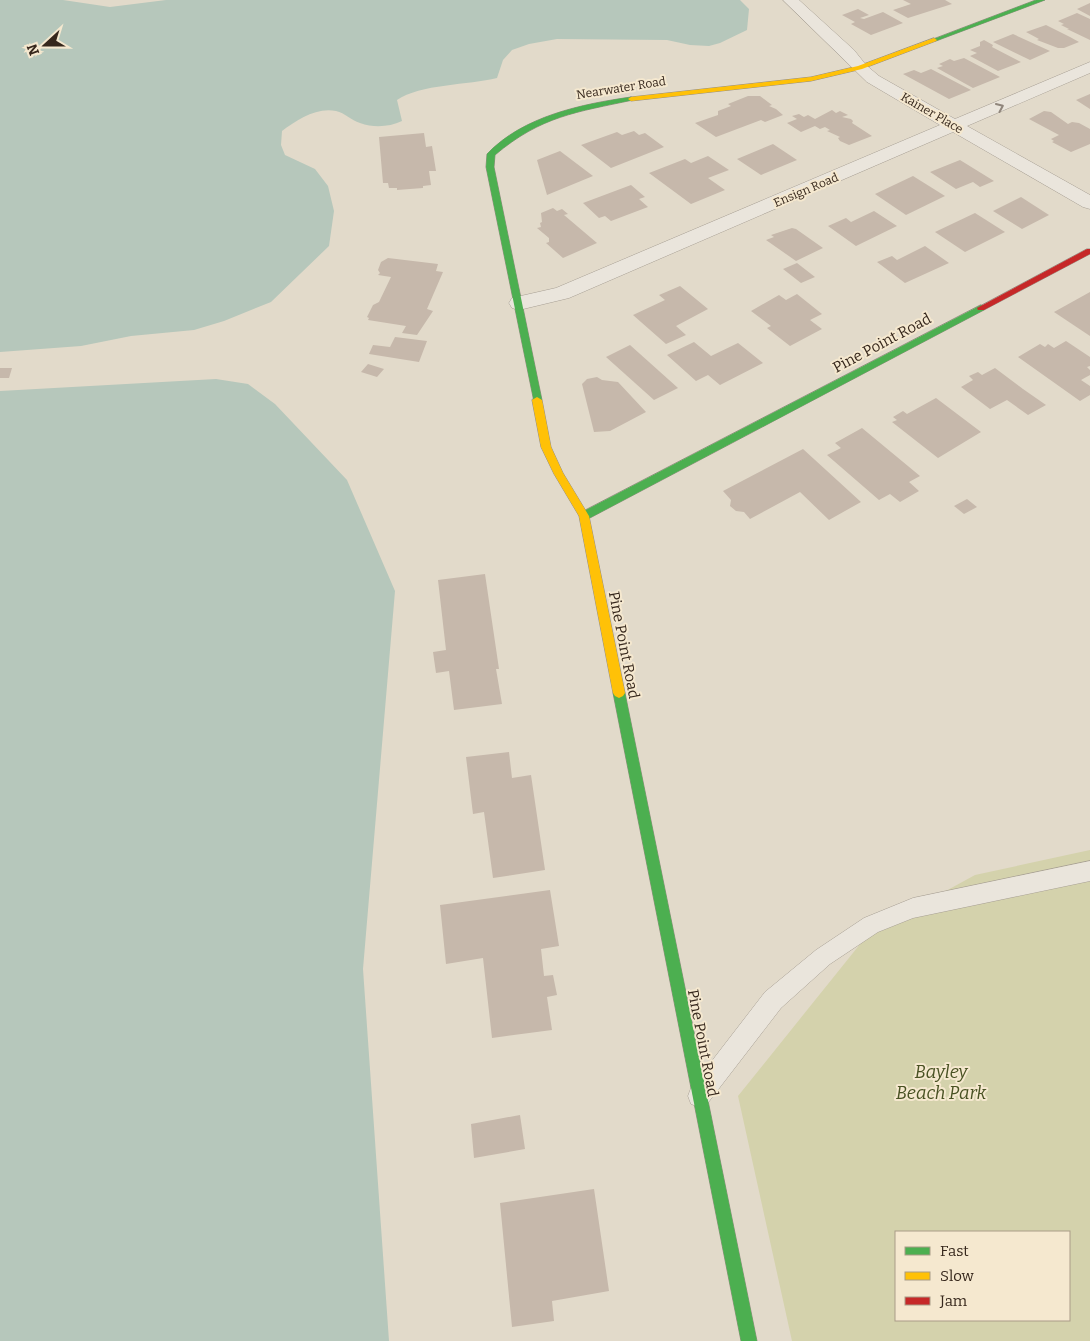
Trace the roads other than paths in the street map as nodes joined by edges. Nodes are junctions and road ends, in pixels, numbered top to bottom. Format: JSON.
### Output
{"nodes":[{"id":1,"x":790,"y":0,"type":"edge"},
{"id":2,"x":1042,"y":0,"type":"edge"},
{"id":3,"x":1090,"y":67,"type":"edge"},
{"id":4,"x":860,"y":68,"type":"junction"},
{"id":5,"x":955,"y":127,"type":"junction"},
{"id":6,"x":1090,"y":203,"type":"edge"},
{"id":7,"x":1090,"y":251,"type":"edge"},
{"id":8,"x":519,"y":303,"type":"junction"},
{"id":9,"x":584,"y":516,"type":"junction"},
{"id":10,"x":1090,"y":872,"type":"edge"},
{"id":11,"x":699,"y":1097,"type":"junction"},
{"id":12,"x":749,"y":1341,"type":"edge"}],
"edges":[{"from":1,"to":4,"type":"street","name":"Kainer Place"},
{"from":2,"to":4,"type":"street","name":"Nearwater Road"},
{"from":5,"to":3,"type":"street","name":"Ensign Road","one_way":true},
{"from":4,"to":5,"type":"street","name":"Kainer Place"},
{"from":4,"to":8,"type":"street","name":"Nearwater Road"},
{"from":5,"to":6,"type":"street","name":"Kainer Place"},
{"from":5,"to":8,"type":"street","name":"Ensign Road"},
{"from":7,"to":9,"type":"street","name":"Pine Point Road"},
{"from":8,"to":9,"type":"street","name":"Nearwater Road"},
{"from":9,"to":11,"type":"street","name":"Pine Point Road"},
{"from":10,"to":11,"type":"lane"},
{"from":11,"to":12,"type":"street","name":"Pine Point Road"}]}
